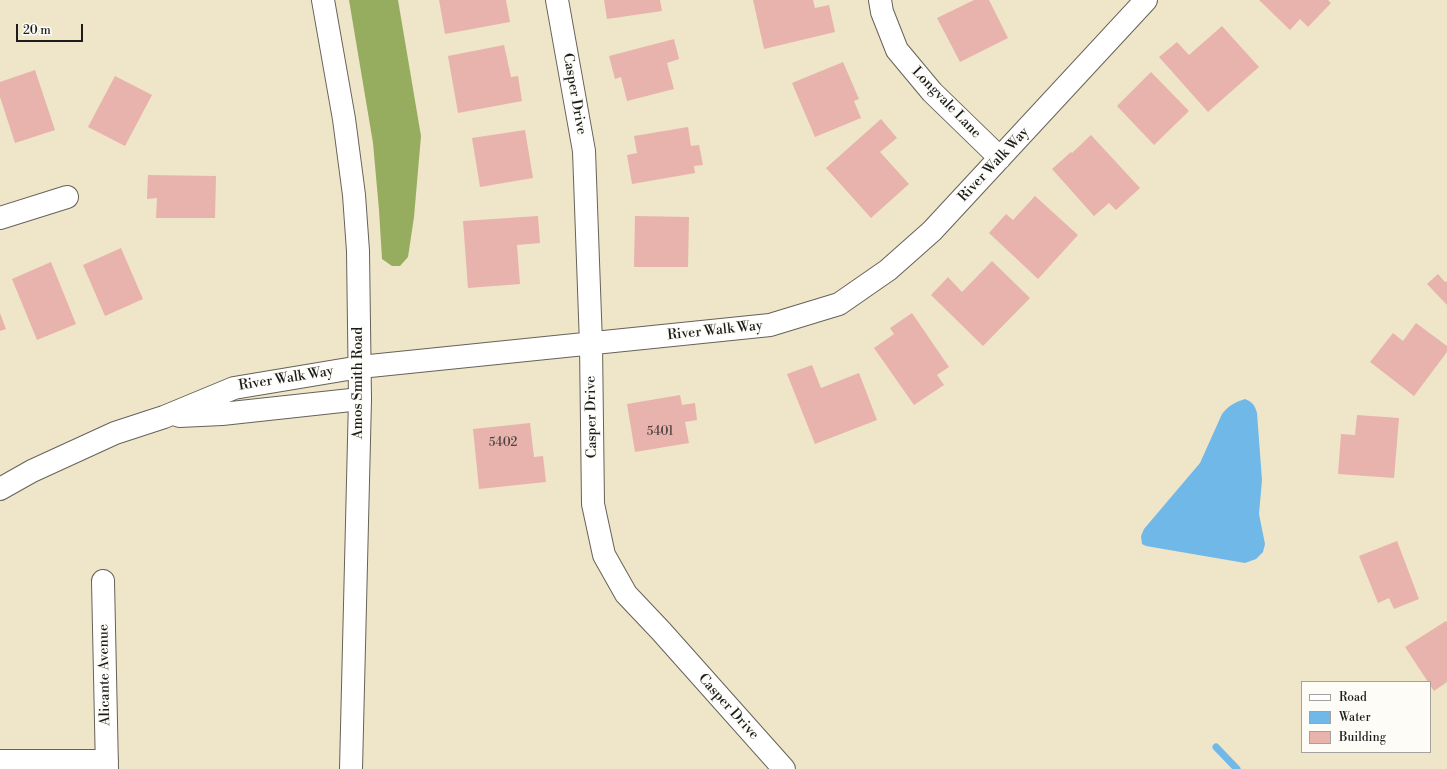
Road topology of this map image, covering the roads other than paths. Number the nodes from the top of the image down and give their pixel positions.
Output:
1 (323, 0) edge
2 (557, 0) edge
3 (880, 0) edge
4 (1146, 0) edge
5 (1000, 158) junction
6 (67, 197) dead end
7 (0, 218) edge
8 (591, 344) junction
9 (360, 367) junction
10 (360, 400) junction
11 (164, 417) junction
12 (0, 489) edge
13 (103, 581) dead end
14 (0, 761) edge
15 (107, 765) edge
16 (351, 769) edge
17 (784, 769) edge

1 - 9 street, Amos Smith Road
2 - 8 street, Casper Drive
3 - 5 street, Longvale Lane
4 - 5 street, River Walk Way
5 - 8 street, River Walk Way
6 - 7 street
8 - 9 street, River Walk Way
8 - 17 street, Casper Drive
9 - 10 street, Amos Smith Road
9 - 11 street, River Walk Way
10 - 11 street, River Walk Way
10 - 16 street, Amos Smith Road
11 - 12 street, River Walk Way
13 - 15 street, Alicante Avenue
14 - 15 street

